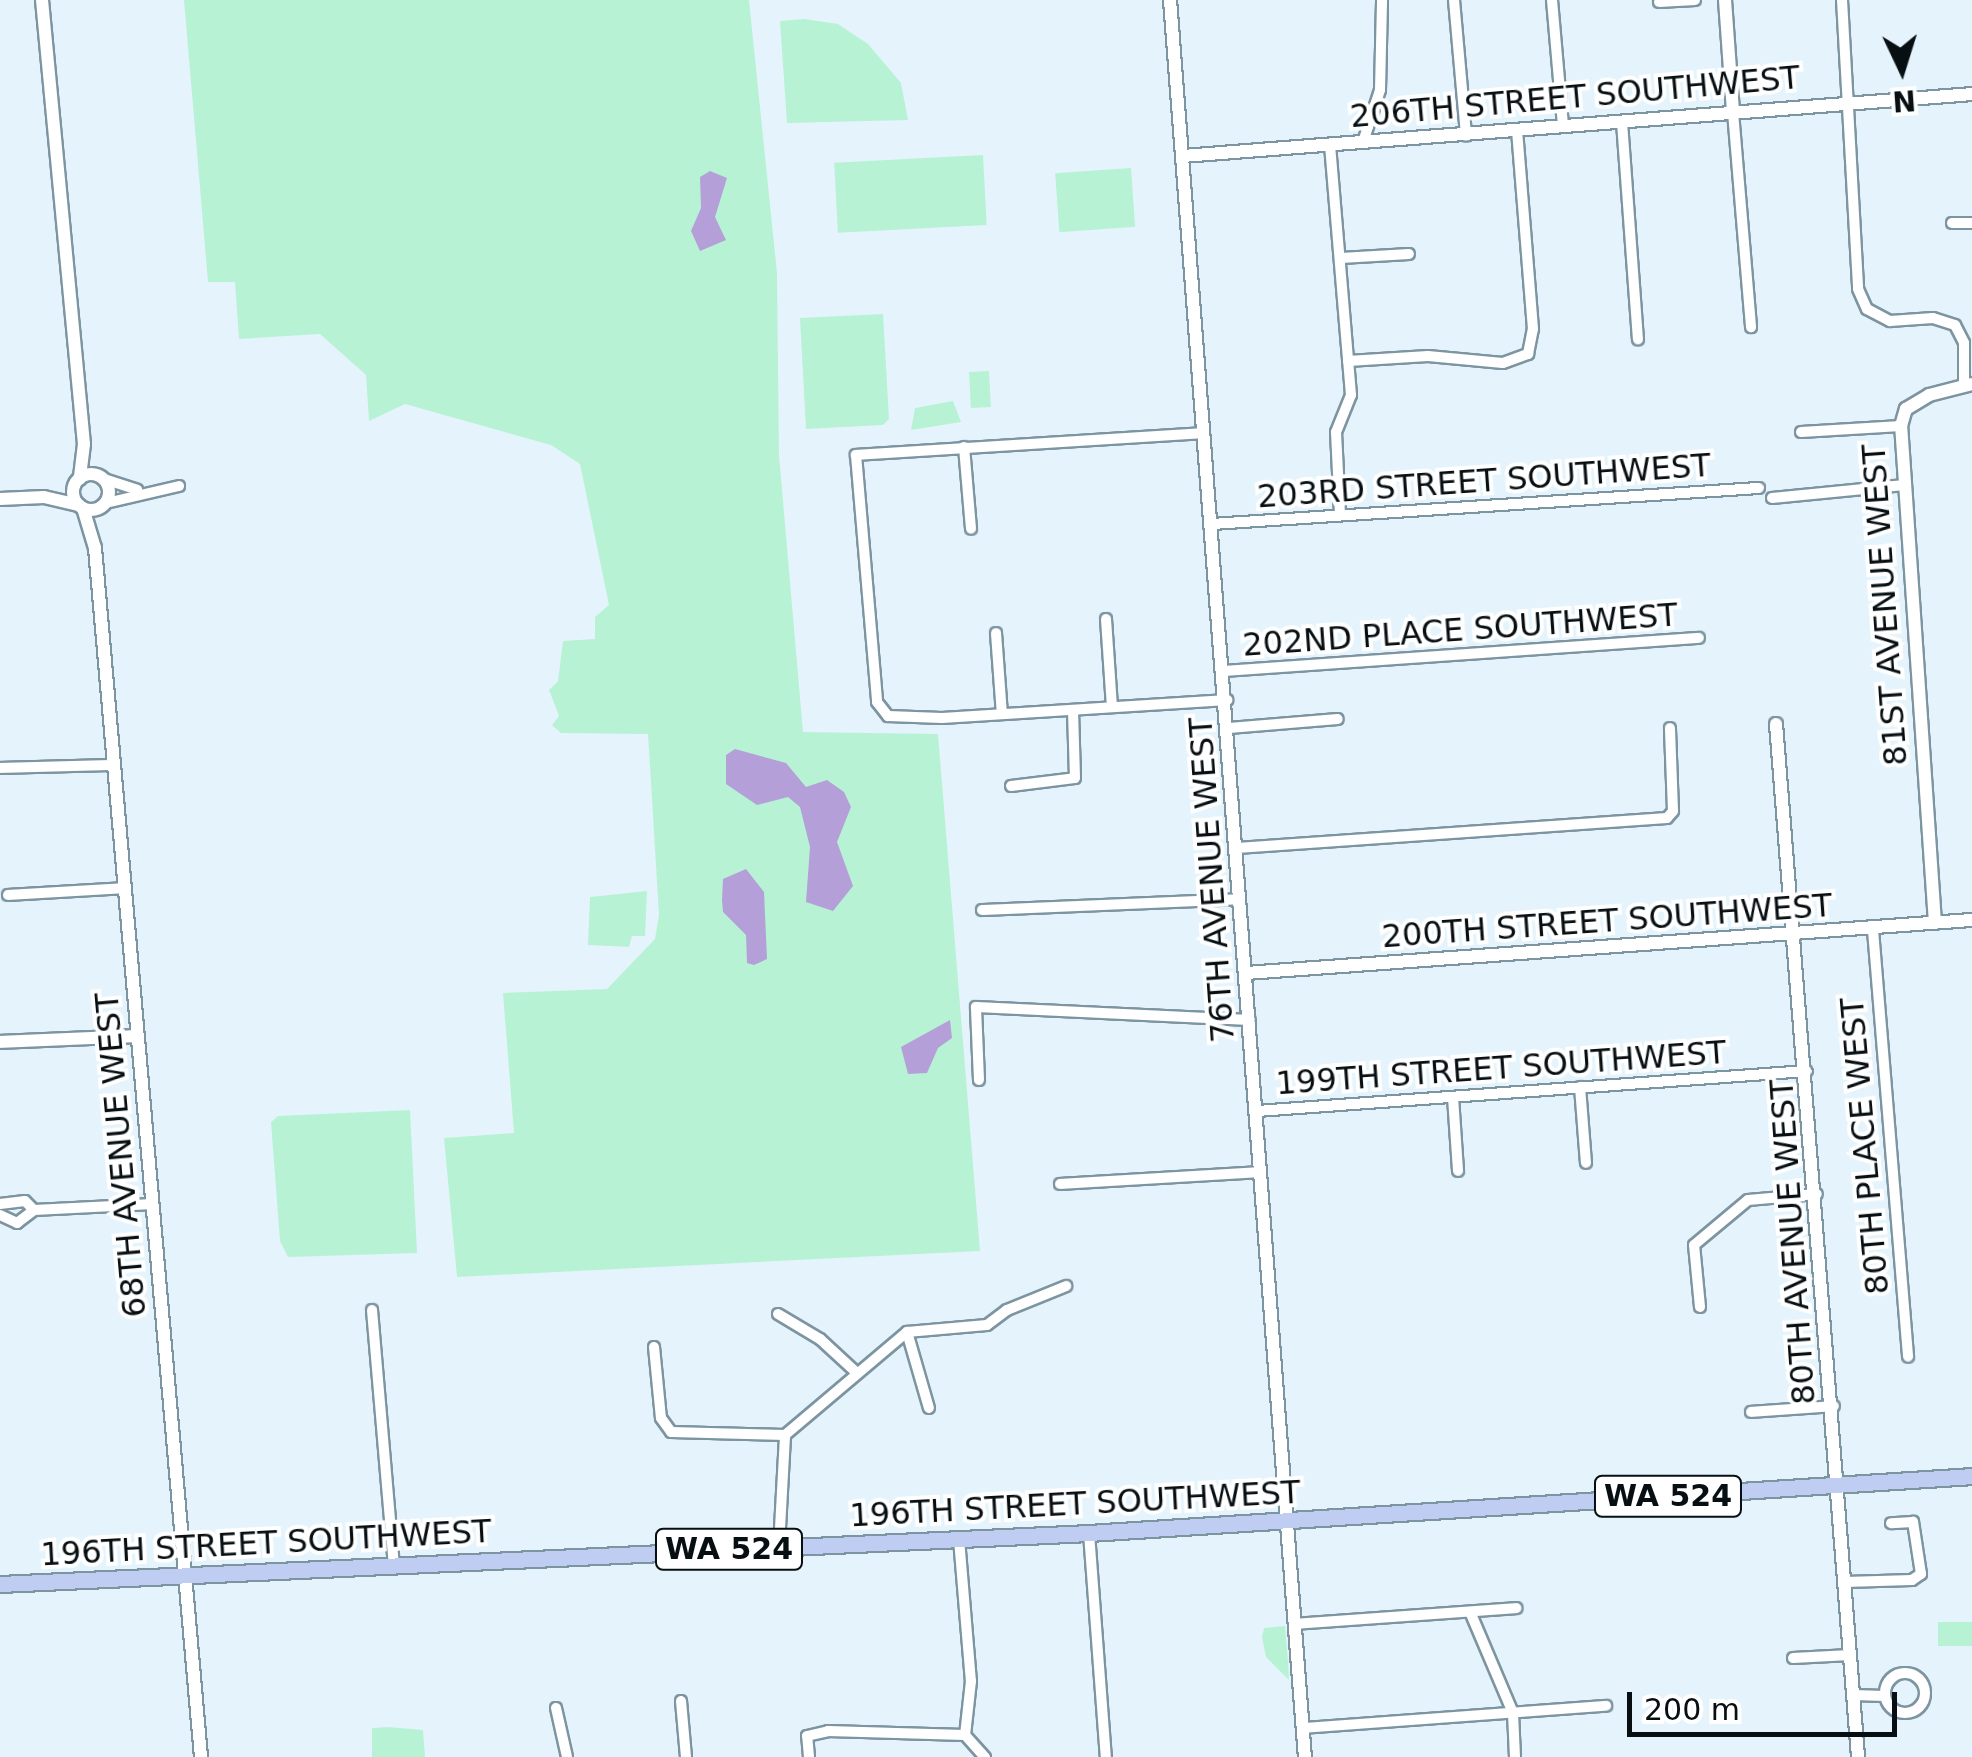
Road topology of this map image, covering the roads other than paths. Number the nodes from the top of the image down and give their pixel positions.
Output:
1 (42, 0) edge
2 (1170, 0) edge
3 (1382, 0) edge
4 (1454, 0) edge
5 (1552, 0) edge
6 (1695, 0) edge
7 (1725, 0) edge
8 (1842, 0) edge
9 (1659, 2) edge
10 (1972, 94) edge
11 (1843, 102) junction
12 (1733, 112) junction
13 (1622, 122) junction
14 (1563, 127) junction
15 (1517, 131) junction
16 (1466, 135) junction
17 (1363, 142) junction
18 (1330, 145) junction
19 (1183, 156) junction
20 (1952, 223) dead end
21 (1972, 223) edge
22 (1410, 254) dead end
23 (1341, 258) junction
24 (1751, 327) dead end
25 (1638, 339) dead end
26 (1348, 362) junction
27 (1968, 384) edge
28 (1900, 426) junction
29 (1801, 432) dead end
30 (1204, 433) junction
31 (84, 444) junction
32 (964, 448) junction
33 (101, 478) junction
34 (78, 481) junction
35 (179, 486) dead end
36 (1904, 486) junction
37 (1759, 488) dead end
38 (138, 490) junction
39 (44, 497) junction
40 (1772, 498) dead end
41 (0, 500) edge
42 (104, 505) junction
43 (81, 507) junction
44 (1340, 515) junction
45 (1212, 524) junction
46 (971, 528) dead end
47 (95, 548) junction
48 (1106, 619) dead end
49 (996, 633) dead end
50 (1700, 638) dead end
51 (1225, 671) junction
52 (1227, 700) junction
53 (1112, 707) junction
54 (1073, 710) junction
55 (1002, 714) junction
56 (1338, 719) dead end
57 (1776, 724) dead end
58 (1229, 728) junction
59 (1670, 728) dead end
60 (115, 764) junction
61 (0, 768) edge
62 (1011, 786) dead end
63 (1237, 848) junction
64 (126, 888) junction
65 (8, 895) dead end
66 (1240, 899) junction
67 (982, 910) dead end
68 (1972, 920) edge
69 (1935, 923) junction
70 (1873, 930) junction
71 (1793, 938) junction
72 (1246, 973) junction
73 (1250, 1020) junction
74 (138, 1036) junction
75 (0, 1042) edge
76 (1808, 1071) junction
77 (979, 1080) dead end
78 (1580, 1087) junction
79 (1453, 1097) junction
80 (1257, 1111) junction
81 (1586, 1163) dead end
82 (1458, 1171) dead end
83 (1262, 1172) junction
84 (1060, 1184) dead end
85 (1818, 1194) junction
86 (0, 1204) edge
87 (153, 1204) junction
88 (34, 1210) junction
89 (0, 1215) edge
90 (1066, 1286) dead end
91 (1700, 1307) dead end
92 (372, 1310) dead end
93 (778, 1314) dead end
94 (907, 1332) junction
95 (654, 1347) dead end
96 (1908, 1358) dead end
97 (857, 1374) junction
98 (1834, 1406) junction
99 (929, 1408) dead end
100 (1751, 1412) dead end
101 (785, 1435) junction
102 (1972, 1476) edge
103 (1840, 1484) junction
104 (1288, 1520) junction
105 (1891, 1523) dead end
106 (1089, 1533) junction
107 (959, 1539) junction
108 (779, 1546) junction
109 (394, 1564) junction
110 (186, 1574) junction
111 (1845, 1582) junction
112 (0, 1584) edge
113 (1516, 1608) dead end
114 (1470, 1614) junction
115 (1295, 1624) junction
116 (1850, 1654) junction
117 (1793, 1658) dead end
118 (1853, 1695) junction
119 (1885, 1696) junction
120 (682, 1701) dead end
121 (1606, 1706) dead end
122 (556, 1708) dead end
123 (1513, 1714) junction
124 (1303, 1728) junction
125 (965, 1735) junction
126 (987, 1756) edge
127 (201, 1757) edge
128 (567, 1757) edge
129 (686, 1757) edge
130 (809, 1757) edge
131 (1106, 1757) edge
132 (1305, 1757) edge
133 (1516, 1757) edge
134 (1858, 1757) edge

1 - 31 street
2 - 19 street, 76TH AVENUE WEST
3 - 17 street
4 - 16 street
5 - 14 street
6 - 9 street
7 - 12 street
8 - 11 street
10 - 11 street, 206TH STREET SOUTHWEST
11 - 12 street, 206TH STREET SOUTHWEST
11 - 27 street, 81ST AVENUE WEST
12 - 13 street, 206TH STREET SOUTHWEST
12 - 24 street
13 - 14 street, 206TH STREET SOUTHWEST
13 - 25 street
14 - 15 street, 206TH STREET SOUTHWEST
15 - 16 street, 206TH STREET SOUTHWEST
15 - 26 street
16 - 17 street, 206TH STREET SOUTHWEST
17 - 18 street, 206TH STREET SOUTHWEST
18 - 19 street, 206TH STREET SOUTHWEST
18 - 23 street
19 - 30 street, 76TH AVENUE WEST
20 - 21 street
22 - 23 street
23 - 26 street
26 - 44 street
27 - 28 street, 81ST AVENUE WEST
28 - 29 street
28 - 36 street, 81ST AVENUE WEST
30 - 32 street
30 - 45 street, 76TH AVENUE WEST
31 - 33 street
31 - 34 street
32 - 46 street
32 - 55 street
33 - 34 street
33 - 38 street
33 - 42 street, 68TH AVENUE WEST
34 - 39 street
34 - 43 street, 68TH AVENUE WEST
35 - 38 street
36 - 40 street
36 - 69 street, 81ST AVENUE WEST
37 - 44 street, 203RD STREET SOUTHWEST
38 - 42 street
39 - 41 street
39 - 43 street
42 - 43 street
42 - 47 street, 68TH AVENUE WEST
43 - 47 street, 68TH AVENUE WEST
44 - 45 street, 203RD STREET SOUTHWEST
45 - 51 street, 76TH AVENUE WEST
47 - 60 street, 68TH AVENUE WEST
48 - 53 street
49 - 55 street
50 - 51 street, 202ND PLACE SOUTHWEST
51 - 52 street, 76TH AVENUE WEST
52 - 53 street
52 - 58 street, 76TH AVENUE WEST
53 - 54 street
54 - 55 street
54 - 62 street
56 - 58 street
57 - 71 street, 80TH AVENUE WEST
58 - 63 street, 76TH AVENUE WEST
59 - 63 street
60 - 61 street
60 - 64 street, 68TH AVENUE WEST
63 - 66 street, 76TH AVENUE WEST
64 - 65 street
64 - 74 street, 68TH AVENUE WEST
66 - 67 street
66 - 72 street, 76TH AVENUE WEST
68 - 69 street, 200TH STREET SOUTHWEST
69 - 70 street, 200TH STREET SOUTHWEST
70 - 71 street, 200TH STREET SOUTHWEST
70 - 96 street, 80TH PLACE WEST
71 - 72 street, 200TH STREET SOUTHWEST
71 - 76 street, 80TH AVENUE WEST
72 - 73 street, 76TH AVENUE WEST
73 - 77 street
73 - 80 street, 76TH AVENUE WEST
74 - 75 street
74 - 87 street, 68TH AVENUE WEST
76 - 78 street, 199TH STREET SOUTHWEST
76 - 85 street, 80TH AVENUE WEST
78 - 79 street, 199TH STREET SOUTHWEST
78 - 81 street
79 - 80 street, 199TH STREET SOUTHWEST
79 - 82 street
80 - 83 street, 76TH AVENUE WEST
83 - 84 street
83 - 104 street, 76TH AVENUE WEST
85 - 91 street
85 - 98 street, 80TH AVENUE WEST
86 - 88 street
87 - 88 street
87 - 110 street, 68TH AVENUE WEST
88 - 89 street
90 - 94 street
92 - 109 street
93 - 97 street
94 - 97 street
94 - 99 street
95 - 101 street
97 - 101 street
98 - 100 street
98 - 103 street, 80TH AVENUE WEST
101 - 108 street
102 - 103 main road, 196TH STREET SOUTHWEST / WA 524
103 - 104 main road, 196TH STREET SOUTHWEST / WA 524
103 - 111 street, 80TH AVENUE WEST
104 - 106 main road, 196TH STREET SOUTHWEST / WA 524
104 - 115 street, 76TH AVENUE WEST
105 - 111 street
106 - 107 main road, 196TH STREET SOUTHWEST / WA 524
106 - 131 street
107 - 108 main road, 196TH STREET SOUTHWEST / WA 524
107 - 125 street
108 - 109 main road, 196TH STREET SOUTHWEST / WA 524
109 - 110 main road, 196TH STREET SOUTHWEST / WA 524
110 - 112 main road, 196TH STREET SOUTHWEST / WA 524
110 - 127 street, 68TH AVENUE WEST
111 - 116 street, 80TH AVENUE WEST
113 - 114 street
114 - 115 street
114 - 123 street
115 - 124 street, 76TH AVENUE WEST
116 - 117 street
116 - 118 street, 80TH AVENUE WEST
118 - 119 street
118 - 134 street, 80TH AVENUE WEST
119 - 119 street
120 - 129 street
121 - 123 street
122 - 128 street
123 - 124 street
123 - 133 street
124 - 132 street, 76TH AVENUE WEST
125 - 126 street
125 - 130 street

